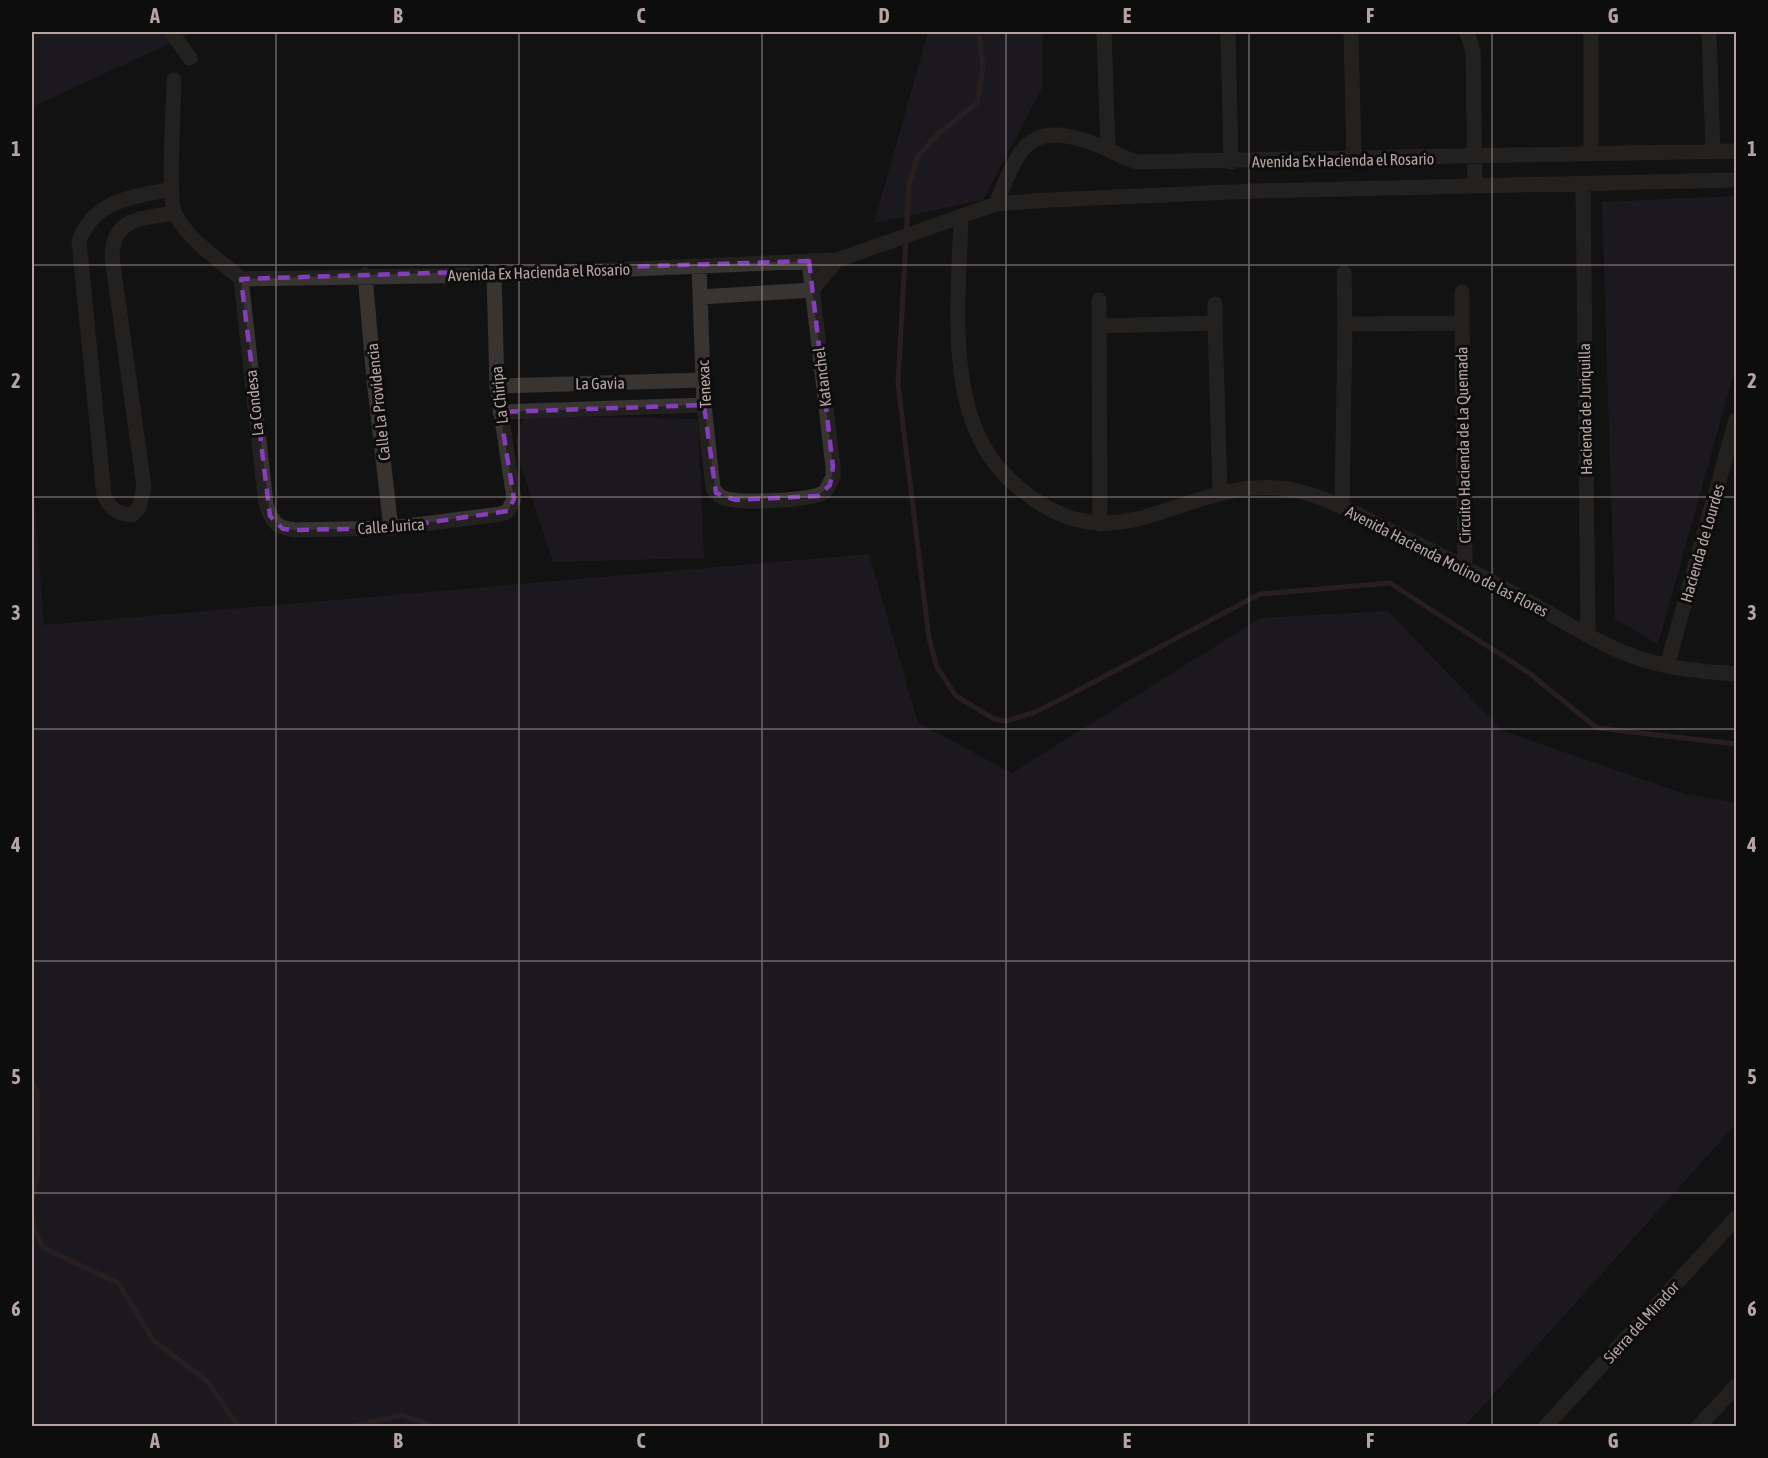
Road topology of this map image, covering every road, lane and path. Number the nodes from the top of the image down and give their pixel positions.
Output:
1 (171, 32) edge
2 (1104, 32) edge
3 (1228, 32) edge
4 (1351, 32) edge
5 (1467, 32) edge
6 (1591, 32) edge
7 (1709, 32) edge
8 (190, 57) dead end
9 (174, 80) dead end
10 (1108, 149) junction
11 (1737, 151) edge
12 (1591, 152) junction
13 (1713, 152) junction
14 (1475, 157) junction
15 (1354, 159) junction
16 (1231, 162) junction
17 (1737, 180) edge
18 (1583, 184) junction
19 (1475, 186) junction
20 (171, 189) junction
21 (111, 204) junction
22 (996, 204) junction
23 (174, 213) junction
24 (961, 217) junction
25 (127, 224) junction
26 (837, 260) junction
27 (808, 261) junction
28 (699, 267) junction
29 (1344, 273) dead end
30 (365, 275) junction
31 (494, 275) junction
32 (241, 279) junction
33 (812, 290) junction
34 (1462, 292) dead end
35 (700, 297) junction
36 (1099, 300) dead end
37 (1215, 304) dead end
38 (1215, 323) junction
39 (1462, 323) junction
40 (1345, 324) junction
41 (1099, 326) junction
42 (703, 380) junction
43 (497, 386) junction
44 (704, 405) junction
45 (500, 412) junction
46 (1737, 420) edge
47 (1220, 492) junction
48 (721, 497) joint
49 (1342, 507) junction
50 (508, 511) joint
51 (275, 524) joint
52 (1100, 524) junction
53 (392, 528) junction
54 (1465, 566) junction
55 (1588, 635) junction
56 (1667, 666) junction
57 (1737, 674) edge
58 (1737, 1218) edge
59 (1737, 1386) edge
60 (1546, 1426) edge
61 (1700, 1426) edge

1 - 8 street
2 - 10 street
3 - 16 street
4 - 15 street
5 - 14 street
6 - 12 street
7 - 13 street
9 - 20 street
10 - 16 street, Avenida Ex Hacienda el Rosario
10 - 22 street, Avenida Ex Hacienda el Rosario
11 - 13 street, Avenida Ex Hacienda el Rosario
12 - 13 street, Avenida Ex Hacienda el Rosario
12 - 14 street, Avenida Ex Hacienda el Rosario
14 - 15 street, Avenida Ex Hacienda el Rosario
14 - 19 street
15 - 16 street, Avenida Ex Hacienda el Rosario
17 - 18 street, Avenida Ex Hacienda el Rosario
18 - 19 street, Avenida Ex Hacienda el Rosario
18 - 55 street, Hacienda de Juriquilla
19 - 22 street, Avenida Ex Hacienda el Rosario
20 - 21 street
20 - 23 street
21 - 25 street
21 - 25 street
22 - 24 street, Avenida Ex Hacienda el Rosario
23 - 25 street
23 - 32 street
24 - 26 street, Avenida Ex Hacienda el Rosario
24 - 52 street, Avenida Hacienda Molino de las Flores
26 - 27 street, Avenida Ex Hacienda el Rosario
26 - 33 street
27 - 28 street, Avenida Ex Hacienda el Rosario
27 - 33 street, Katanchel
28 - 31 street, Avenida Ex Hacienda el Rosario
28 - 35 street, Tenexac
29 - 40 street
30 - 31 street, Avenida Ex Hacienda el Rosario
30 - 32 street, Avenida Ex Hacienda el Rosario
30 - 53 street, Calle La Providencia
31 - 43 street, La Chiripa
32 - 51 street, La Condesa
33 - 35 street
33 - 48 street, Katanchel
34 - 39 street, Circuito Hacienda de La Quemada
35 - 42 street, Tenexac
36 - 41 street
37 - 38 street
38 - 41 street
38 - 47 street
39 - 40 street, Circuito Hacienda de La Quemada
39 - 54 street, Circuito Hacienda de La Quemada
40 - 49 street
41 - 52 street
42 - 43 street, La Gavia
42 - 44 street, Tenexac
43 - 45 street, La Chiripa
44 - 45 street, La Gavia
44 - 48 street, Tenexac
45 - 50 street, La Chiripa
46 - 56 street, Hacienda de Lourdes
47 - 49 street, Avenida Hacienda Molino de las Flores
47 - 52 street, Avenida Hacienda Molino de las Flores
49 - 54 street, Avenida Hacienda Molino de las Flores
50 - 53 street, Calle Jurica
51 - 53 street, Calle Jurica
54 - 55 street, Avenida Hacienda Molino de las Flores
55 - 56 street, Avenida Hacienda Molino de las Flores
56 - 57 street, Avenida Hacienda Molino de las Flores
58 - 60 street, Sierra del Mirador
59 - 61 street

